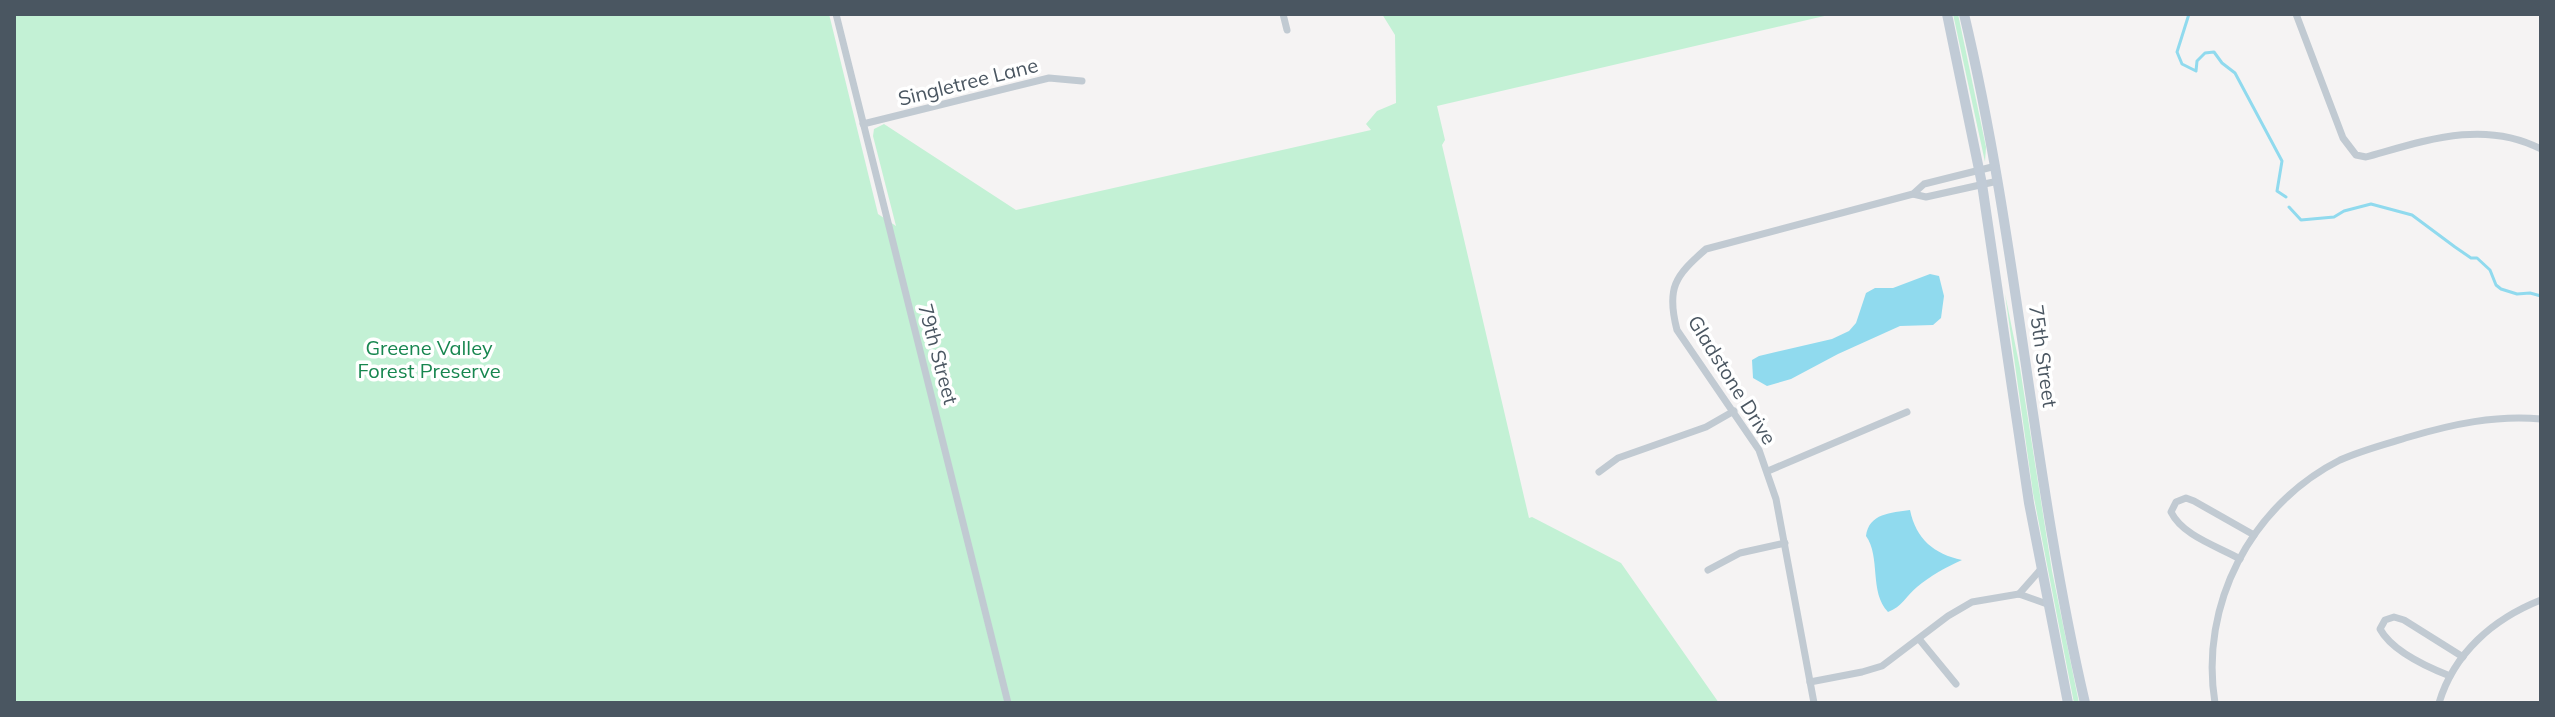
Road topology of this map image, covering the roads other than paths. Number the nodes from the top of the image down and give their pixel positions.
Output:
1 (836, 14) edge
2 (1283, 14) edge
3 (1947, 14) edge
4 (1964, 14) edge
5 (2296, 14) edge
6 (1287, 30) dead end
7 (1082, 81) dead end
8 (863, 124) junction
9 (2541, 149) edge
10 (1996, 166) junction
11 (1979, 169) junction
12 (1998, 181) junction
13 (1982, 184) junction
14 (1913, 194) junction
15 (1734, 411) junction
16 (1907, 412) dead end
17 (2541, 419) edge
18 (1768, 471) junction
19 (1599, 472) dead end
20 (2254, 535) junction
21 (1785, 543) junction
22 (2240, 559) junction
23 (2041, 569) junction
24 (1708, 570) dead end
25 (2019, 594) junction
26 (2541, 600) edge
27 (2047, 604) junction
28 (1919, 639) junction
29 (2463, 657) junction
30 (2450, 676) junction
31 (1810, 682) junction
32 (1956, 684) dead end
33 (1008, 703) edge
34 (1814, 703) edge
35 (2068, 703) edge
36 (2085, 703) edge
37 (2215, 703) edge
38 (2439, 703) edge

1 - 8 street, 79th Street
2 - 6 street
3 - 11 main road, 75th Street
4 - 10 main road, 75th Street
5 - 9 street
7 - 8 street, Singletree Lane
8 - 33 street, 79th Street
10 - 11 street, Gladstone Drive
10 - 12 main road, 75th Street
11 - 13 main road, 75th Street
11 - 14 street, Gladstone Drive
12 - 13 street, Gladstone Drive
12 - 36 main road, 75th Street
13 - 14 street, Gladstone Drive
13 - 23 main road, 75th Street
14 - 15 street, Gladstone Drive
15 - 18 street, Gladstone Drive
15 - 19 street
16 - 18 street
17 - 20 street
18 - 21 street, Gladstone Drive
20 - 22 street
20 - 22 street
21 - 24 street
21 - 31 street, Gladstone Drive
22 - 37 street
23 - 25 street
23 - 27 main road, 75th Street
25 - 27 street
25 - 28 street
26 - 29 street
27 - 35 main road, 75th Street
28 - 31 street
28 - 32 street
29 - 30 street
29 - 30 street
30 - 38 street
31 - 34 street, Gladstone Drive

